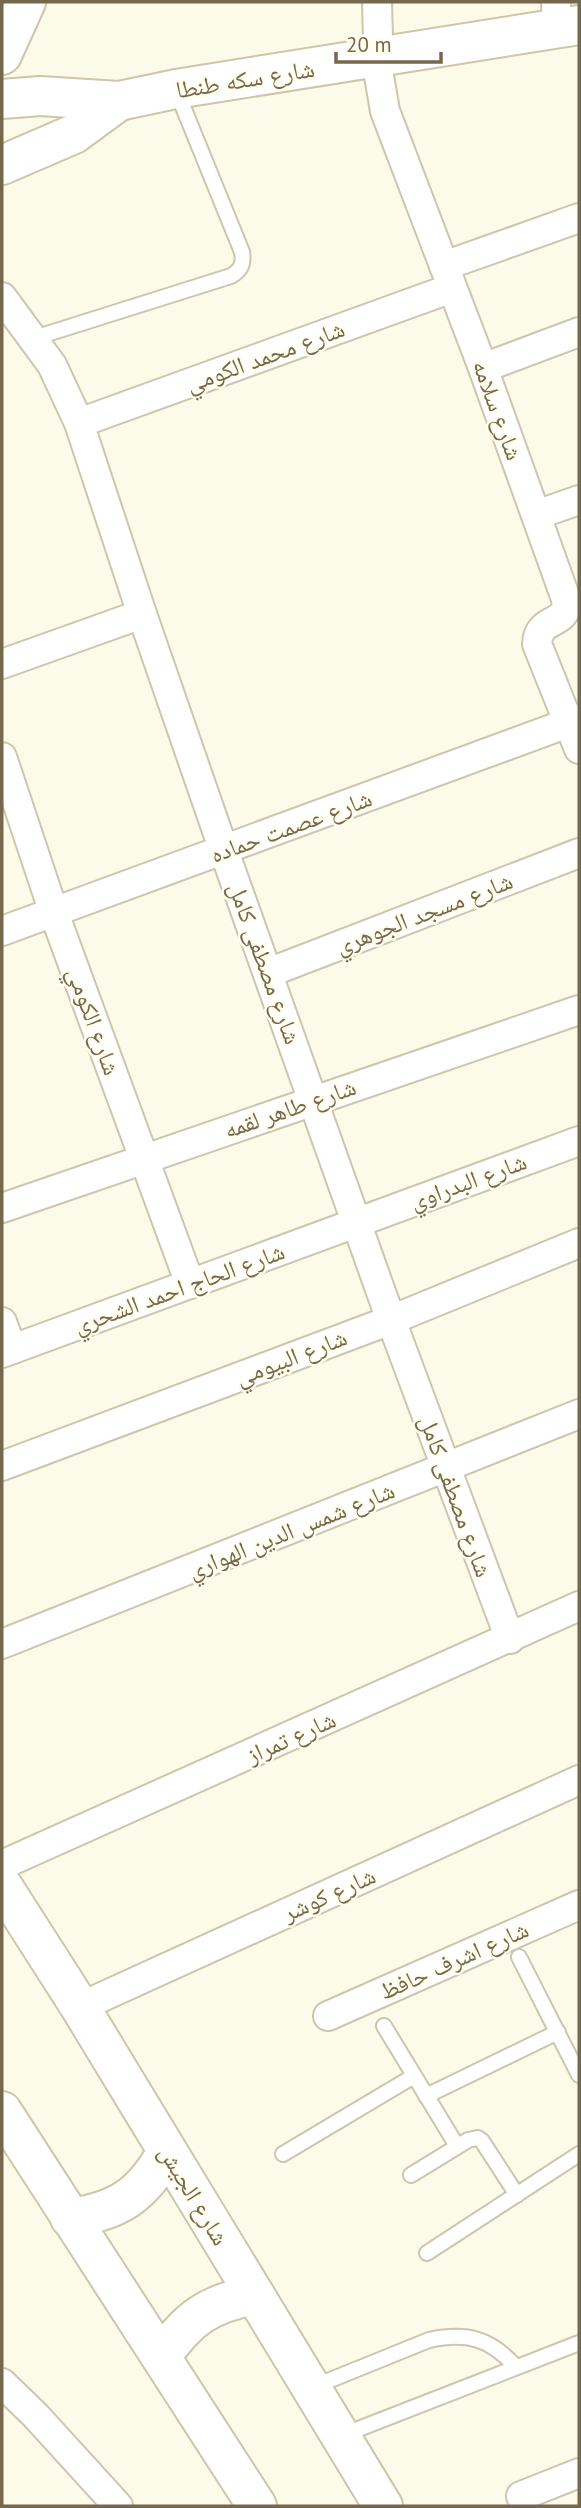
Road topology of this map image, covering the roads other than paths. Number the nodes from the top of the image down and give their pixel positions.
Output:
1 (26, 2) edge
2 (377, 2) edge
3 (564, 19) edge
4 (2, 55) edge
5 (379, 58) junction
6 (176, 89) junction
7 (2, 99) edge
8 (119, 102) junction
9 (2, 164) edge
10 (579, 218) edge
11 (448, 277) junction
12 (2, 297) edge
13 (579, 332) edge
14 (31, 339) junction
15 (483, 368) junction
16 (79, 423) junction
17 (579, 500) edge
18 (536, 515) junction
19 (142, 614) junction
20 (2, 664) edge
21 (576, 730) edge
22 (2, 757) edge
23 (224, 851) junction
24 (579, 853) edge
25 (54, 913) junction
26 (2, 931) edge
27 (268, 973) junction
28 (579, 1010) edge
29 (314, 1099) junction
30 (579, 1140) edge
31 (145, 1158) junction
32 (2, 1209) edge
33 (357, 1222) junction
34 (579, 1243) edge
35 (190, 1284) junction
36 (391, 1320) junction
37 (2, 1322) edge
38 (7, 1351) edge
39 (579, 1414) edge
40 (2, 1466) edge
41 (446, 1468) junction
42 (579, 1606) edge
43 (510, 1639) junction
44 (2, 1644) edge
45 (579, 1780) edge
46 (2, 1866) edge
47 (2, 1885) edge
48 (579, 1905) edge
49 (519, 1957) dead end
50 (80, 2007) junction
51 (328, 2016) dead end
52 (384, 2026) dead end
53 (558, 2032) junction
54 (579, 2074) edge
55 (414, 2076) junction
56 (426, 2096) junction
57 (2, 2111) edge
58 (457, 2146) junction
59 (167, 2151) junction
60 (284, 2154) dead end
61 (579, 2154) edge
62 (411, 2175) dead end
63 (517, 2195) junction
64 (70, 2218) junction
65 (428, 2253) dead end
66 (255, 2295) junction
67 (579, 2343) edge
68 (162, 2356) junction
69 (516, 2367) junction
70 (2, 2383) edge
71 (312, 2388) junction
72 (341, 2436) junction
73 (579, 2473) edge
74 (522, 2496) dead end
75 (118, 2506) edge
76 (257, 2506) edge
77 (383, 2506) edge

1 - 4 main road
2 - 5 street, شارع سلامه
3 - 5 main road, شارع سكه طنطا
5 - 6 main road, شارع سكه طنطا
5 - 11 street, شارع سلامه
6 - 8 main road, شارع سكه طنطا
6 - 14 lane
7 - 8 main road, شارع سكه طنطا
8 - 9 main road, شارع سكه طنطا
10 - 11 street, شارع محمد الكومي
11 - 15 street, شارع سلامه
11 - 16 street, شارع محمد الكومي
12 - 14 street, شارع مصطفى كامل
13 - 15 street
14 - 16 street, شارع مصطفى كامل
15 - 18 street, شارع سلامه
16 - 19 street, شارع مصطفى كامل
17 - 18 street
18 - 21 street, شارع سلامه
19 - 20 street
19 - 23 street, شارع مصطفى كامل
21 - 23 street, شارع عصمت حماده
22 - 25 street, شارع الكومي
23 - 25 street, شارع عصمت حماده
23 - 27 street, شارع مصطفى كامل
24 - 27 street, شارع مسجد الجوهري
25 - 26 street, شارع عصمت حماده
25 - 31 street, شارع الكومي
27 - 29 street, شارع مصطفى كامل
28 - 29 street, شارع طاهر لقمه
29 - 31 street, شارع طاهر لقمه
29 - 33 street, شارع مصطفى كامل
30 - 33 street, شارع البدراوي
31 - 32 street, شارع طاهر لقمه
31 - 35 street, شارع الكومي
33 - 35 street, شارع الحاج احمد الشحري
33 - 36 street, شارع مصطفى كامل
34 - 36 street, شارع البيومي
35 - 38 street, شارع الحاج احمد الشحري
36 - 40 street, شارع البيومي
36 - 41 street, شارع مصطفى كامل
37 - 38 street
39 - 41 street, شارع شمس الدين الهواري
41 - 43 street, شارع مصطفى كامل
41 - 44 street, شارع شمس الدين الهواري
42 - 43 street, شارع تمراز
43 - 46 street, شارع تمراز
45 - 50 street, شارع كوشر
47 - 50 main road, شارع الجيش
48 - 51 street, شارع اشرف حافظ
49 - 53 lane
50 - 59 main road, شارع الجيش
52 - 55 lane
53 - 54 lane
53 - 56 lane
55 - 56 lane
55 - 60 lane
56 - 58 lane
57 - 64 main road
58 - 62 lane
58 - 63 lane
59 - 64 main road
59 - 66 main road, شارع الجيش
61 - 63 lane
63 - 65 lane
64 - 68 main road
66 - 68 main road
66 - 71 main road, شارع الجيش
67 - 69 lane
68 - 76 main road
69 - 71 lane
69 - 72 lane
70 - 75 street
71 - 72 main road, شارع الجيش
72 - 77 main road, شارع الجيش
73 - 74 street

